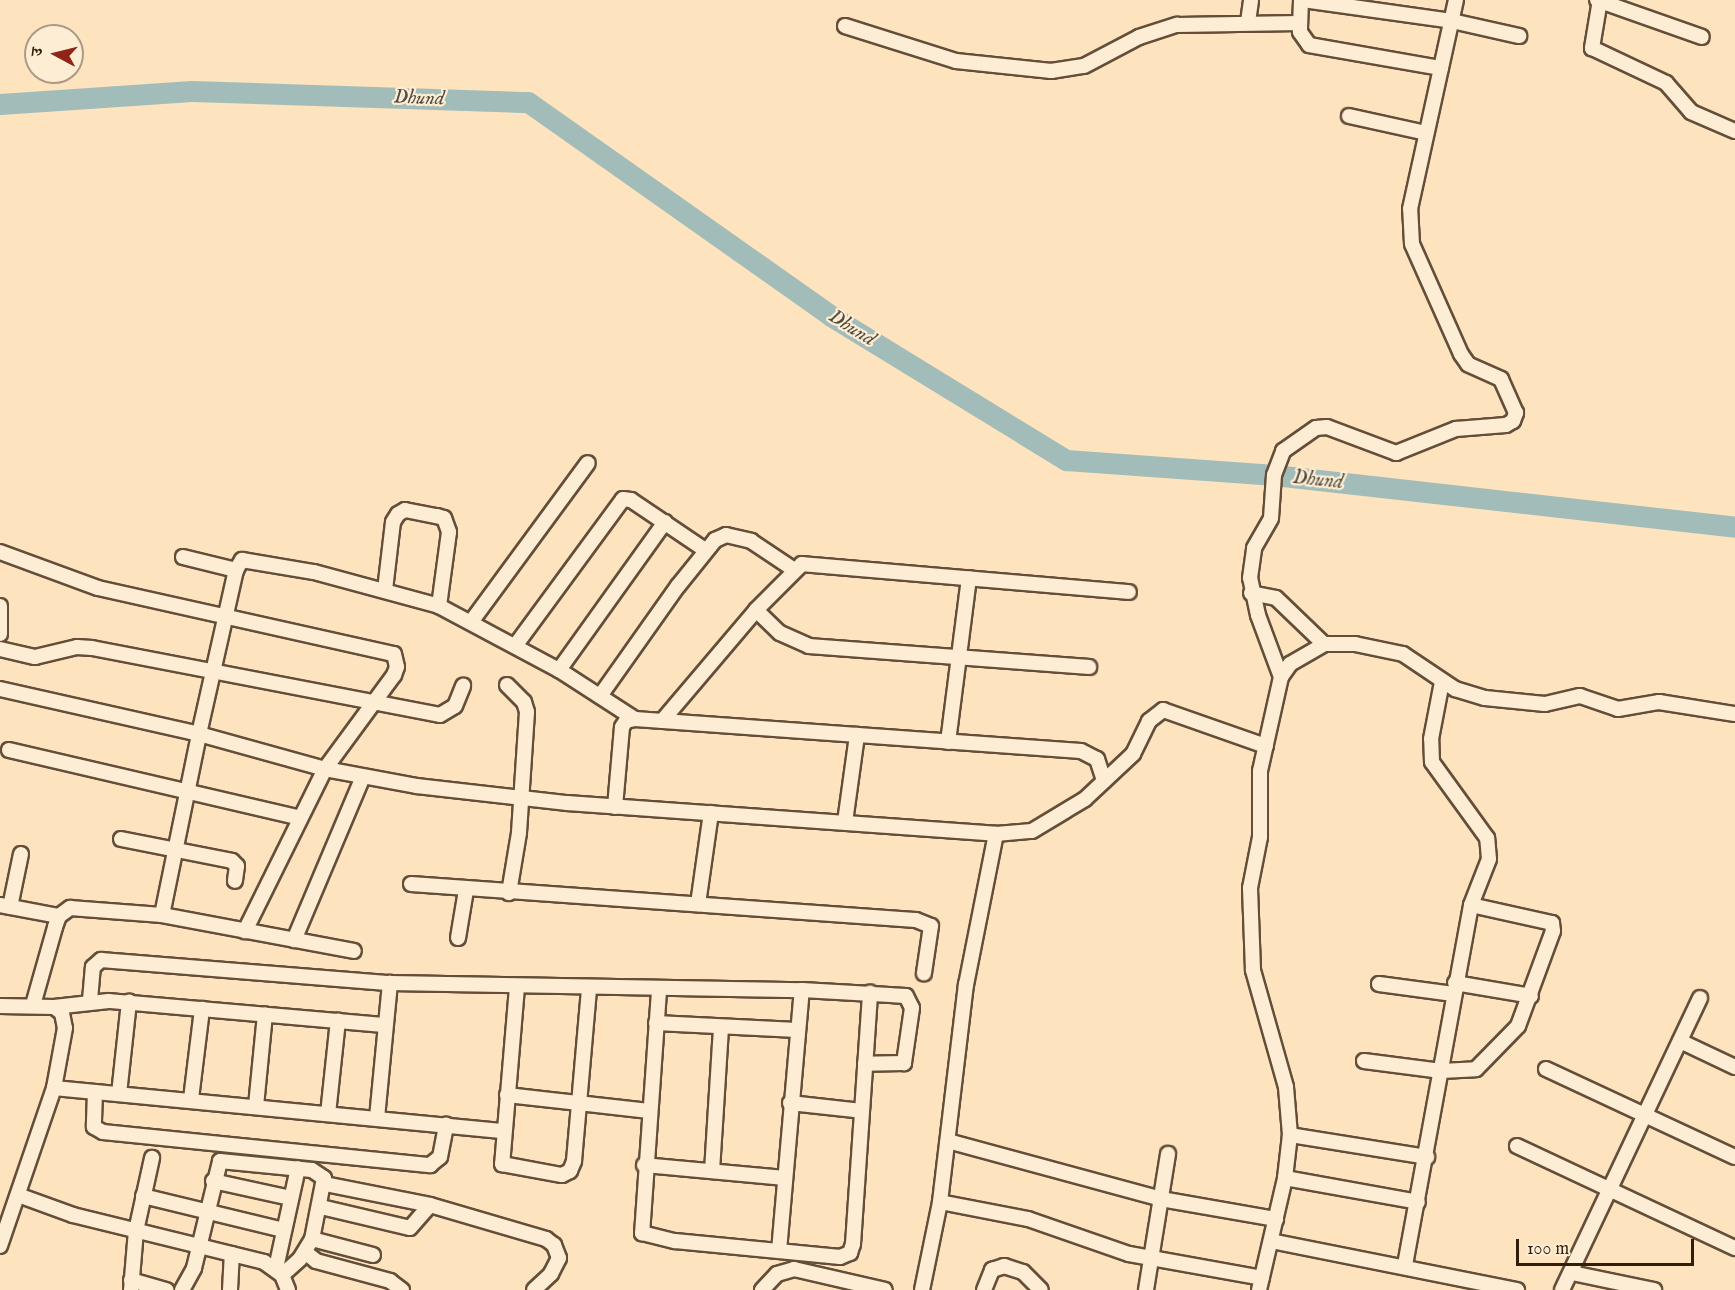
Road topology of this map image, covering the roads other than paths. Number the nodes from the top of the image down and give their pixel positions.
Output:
1 (1251, 0) edge
2 (1302, 0) edge
3 (1456, 0) edge
4 (1599, 0) edge
5 (1452, 21) junction
6 (1248, 22) junction
7 (1300, 23) junction
8 (845, 26) dead end
9 (1519, 36) dead end
10 (1702, 38) dead end
11 (1441, 68) junction
12 (1348, 116) dead end
13 (1735, 131) edge
14 (1426, 133) junction
15 (588, 463) dead end
16 (665, 522) junction
17 (705, 550) junction
18 (0, 552) edge
19 (183, 557) dead end
20 (793, 569) junction
21 (236, 570) junction
22 (969, 578) junction
23 (385, 590) junction
24 (1130, 592) dead end
25 (1251, 593) junction
26 (0, 606) edge
27 (439, 606) junction
28 (756, 610) junction
29 (226, 615) junction
30 (471, 622) junction
31 (0, 634) edge
32 (1324, 644) junction
33 (515, 646) junction
34 (0, 650) edge
35 (960, 660) junction
36 (1089, 667) dead end
37 (559, 670) junction
38 (212, 674) junction
39 (1281, 678) junction
40 (1442, 682) junction
41 (507, 685) dead end
42 (463, 686) dead end
43 (0, 689) edge
44 (600, 696) junction
45 (374, 703) junction
46 (1735, 714) edge
47 (635, 719) junction
48 (662, 721) junction
49 (199, 734) junction
50 (857, 735) junction
51 (948, 742) junction
52 (1266, 746) junction
53 (9, 750) dead end
54 (326, 769) junction
55 (363, 777) junction
56 (1104, 781) junction
57 (188, 789) junction
58 (520, 799) junction
59 (615, 807) junction
60 (711, 813) junction
61 (298, 817) junction
62 (845, 822) junction
63 (996, 834) junction
64 (121, 839) dead end
65 (176, 851) junction
66 (21, 854) dead end
67 (235, 881) dead end
68 (411, 884) dead end
69 (466, 890) junction
70 (508, 894) junction
71 (698, 904) junction
72 (1471, 905) junction
73 (5, 906) edge
74 (162, 915) junction
75 (59, 916) junction
76 (245, 931) junction
77 (458, 938) dead end
78 (294, 940) junction
79 (354, 951) dead end
80 (924, 973) dead end
81 (390, 983) junction
82 (1378, 984) dead end
83 (517, 987) junction
84 (589, 988) junction
85 (1454, 989) junction
86 (802, 990) junction
87 (659, 991) junction
88 (870, 993) junction
89 (1531, 996) junction
90 (1700, 998) dead end
91 (90, 1000) junction
92 (129, 1002) junction
93 (33, 1005) junction
94 (0, 1006) edge
95 (54, 1007) junction
96 (202, 1009) junction
97 (265, 1014) junction
98 (338, 1021) junction
99 (656, 1023) junction
100 (385, 1025) junction
101 (721, 1026) junction
102 (797, 1030) junction
103 (1680, 1041) junction
104 (1364, 1062) dead end
105 (865, 1064) junction
106 (1735, 1067) edge
107 (1546, 1069) dead end
108 (1441, 1071) junction
109 (54, 1088) junction
110 (95, 1092) junction
111 (119, 1094) junction
112 (507, 1095) junction
113 (192, 1099) junction
114 (790, 1103) junction
115 (579, 1104) junction
116 (256, 1106) junction
117 (649, 1111) junction
118 (862, 1111) junction
119 (328, 1114) junction
120 (1644, 1116) junction
121 (377, 1118) junction
122 (446, 1125) junction
123 (504, 1131) junction
124 (1290, 1135) junction
125 (948, 1141) junction
126 (1517, 1146) dead end
127 (1168, 1154) dead end
128 (1427, 1156) junction
129 (1735, 1157) edge
130 (153, 1158) dead end
131 (644, 1165) junction
132 (298, 1168) junction
133 (712, 1171) junction
134 (783, 1178) junction
135 (1285, 1178) junction
136 (213, 1181) junction
137 (325, 1184) junction
138 (1609, 1189) junction
139 (18, 1195) junction
140 (143, 1196) junction
141 (291, 1198) junction
142 (1161, 1199) junction
143 (940, 1202) junction
144 (1418, 1203) junction
145 (430, 1205) junction
146 (321, 1207) junction
147 (206, 1214) junction
148 (1276, 1220) junction
149 (284, 1230) junction
150 (136, 1231) junction
151 (312, 1239) junction
152 (1271, 1241) junction
153 (0, 1246) edge
154 (200, 1246) junction
155 (1735, 1248) edge
156 (779, 1251) junction
157 (305, 1252) junction
158 (232, 1254) junction
159 (373, 1255) dead end
160 (1151, 1259) junction
161 (1405, 1265) junction
162 (279, 1271) junction
163 (1572, 1273) junction
164 (1260, 1284) edge
165 (131, 1285) edge
166 (1454, 1285) edge
167 (166, 1290) edge
168 (182, 1290) edge
169 (230, 1290) edge
170 (288, 1290) edge
171 (402, 1290) edge
172 (534, 1290) edge
173 (762, 1290) edge
174 (885, 1290) edge
175 (922, 1290) edge
176 (984, 1290) edge
177 (1041, 1290) edge
178 (1146, 1290) edge
179 (1517, 1290) edge
180 (1562, 1290) edge
181 (1654, 1290) edge

1 - 6 street
2 - 5 street
2 - 7 street
3 - 5 street
4 - 10 street
4 - 13 street
5 - 9 street
5 - 11 street
6 - 7 street
6 - 8 street
7 - 11 street
11 - 14 street
12 - 14 street
14 - 25 street
15 - 30 street
16 - 17 street
16 - 33 street
16 - 37 street
17 - 20 street
17 - 44 street
18 - 29 street
19 - 21 street
20 - 22 street
20 - 28 street
21 - 23 street
21 - 29 street
22 - 24 street
22 - 35 street
23 - 27 street
23 - 27 street
25 - 32 street
25 - 39 street
26 - 31 street
27 - 30 street
28 - 35 street
28 - 48 street
29 - 38 street
29 - 45 street
30 - 33 street
32 - 39 street
32 - 40 street
33 - 37 street
34 - 38 street
35 - 36 street
35 - 51 street
37 - 44 street
38 - 45 street
38 - 49 street
39 - 52 street
40 - 46 street
40 - 72 street
41 - 58 street
42 - 45 street
43 - 49 street
44 - 47 street
45 - 54 street
47 - 48 street
47 - 59 street
48 - 50 street
49 - 54 street
49 - 57 street
50 - 51 street
50 - 62 street
51 - 56 street
52 - 56 street
52 - 124 street
53 - 57 street
54 - 55 street
54 - 61 street
55 - 58 street
55 - 78 street
56 - 63 street
57 - 61 street
57 - 65 street
58 - 59 street
58 - 70 street
59 - 60 street
60 - 62 street
60 - 71 street
61 - 76 street
62 - 63 street
63 - 125 street
64 - 65 street
65 - 67 street
65 - 74 street
66 - 73 street
68 - 69 street
69 - 70 street
69 - 77 street
70 - 71 street
71 - 80 street
72 - 85 street
72 - 89 street
73 - 75 street
74 - 75 street
74 - 76 street
75 - 93 street
76 - 78 street
78 - 79 street
81 - 83 street
81 - 91 street
81 - 100 street
82 - 85 street
83 - 84 street
83 - 112 street
84 - 87 street
84 - 115 street
85 - 89 street
85 - 108 street
86 - 87 street
86 - 88 street
86 - 102 street
87 - 99 street
88 - 105 street
88 - 105 street
89 - 108 street
90 - 103 street
91 - 92 street
91 - 95 street
92 - 96 street
92 - 111 street
93 - 94 street
93 - 95 street
95 - 109 street
96 - 97 street
96 - 113 street
97 - 98 street
97 - 116 street
98 - 100 street
98 - 119 street
99 - 101 street
99 - 117 street
100 - 121 street
101 - 102 street
101 - 133 street
102 - 114 street
103 - 106 street
103 - 120 street
104 - 108 street
105 - 118 street
107 - 120 street
108 - 128 street
109 - 110 street
109 - 139 street
110 - 111 street
110 - 122 street
111 - 113 street
112 - 115 street
112 - 123 street
113 - 116 street
114 - 118 street
114 - 134 street
115 - 117 street
115 - 123 street
116 - 119 street
117 - 131 street
118 - 156 street
119 - 121 street
120 - 129 street
120 - 138 street
121 - 122 street
122 - 123 street
124 - 128 street
124 - 135 street
125 - 142 street
125 - 143 street
126 - 138 street
127 - 142 street
128 - 144 street
130 - 140 street
131 - 133 street
131 - 156 street
132 - 136 street
132 - 137 street
132 - 141 street
133 - 134 street
134 - 156 street
135 - 144 street
135 - 148 street
136 - 141 street
136 - 147 street
137 - 145 street
137 - 146 street
138 - 155 street
138 - 163 street
139 - 150 street
139 - 153 street
140 - 147 street
140 - 150 street
141 - 149 street
142 - 148 street
142 - 160 street
143 - 160 street
143 - 175 street
144 - 161 street
145 - 146 street
145 - 172 street
146 - 151 street
147 - 149 street
147 - 154 street
148 - 152 street
149 - 162 street
150 - 154 street
150 - 165 street
151 - 157 street
151 - 159 street
152 - 161 street
152 - 164 street
154 - 158 street
154 - 168 street
157 - 162 street
157 - 171 street
158 - 162 street
158 - 169 street
160 - 164 street
160 - 178 street
161 - 166 street
162 - 170 street
163 - 180 street
163 - 181 street
165 - 167 street
166 - 179 street
173 - 174 street
176 - 177 street

